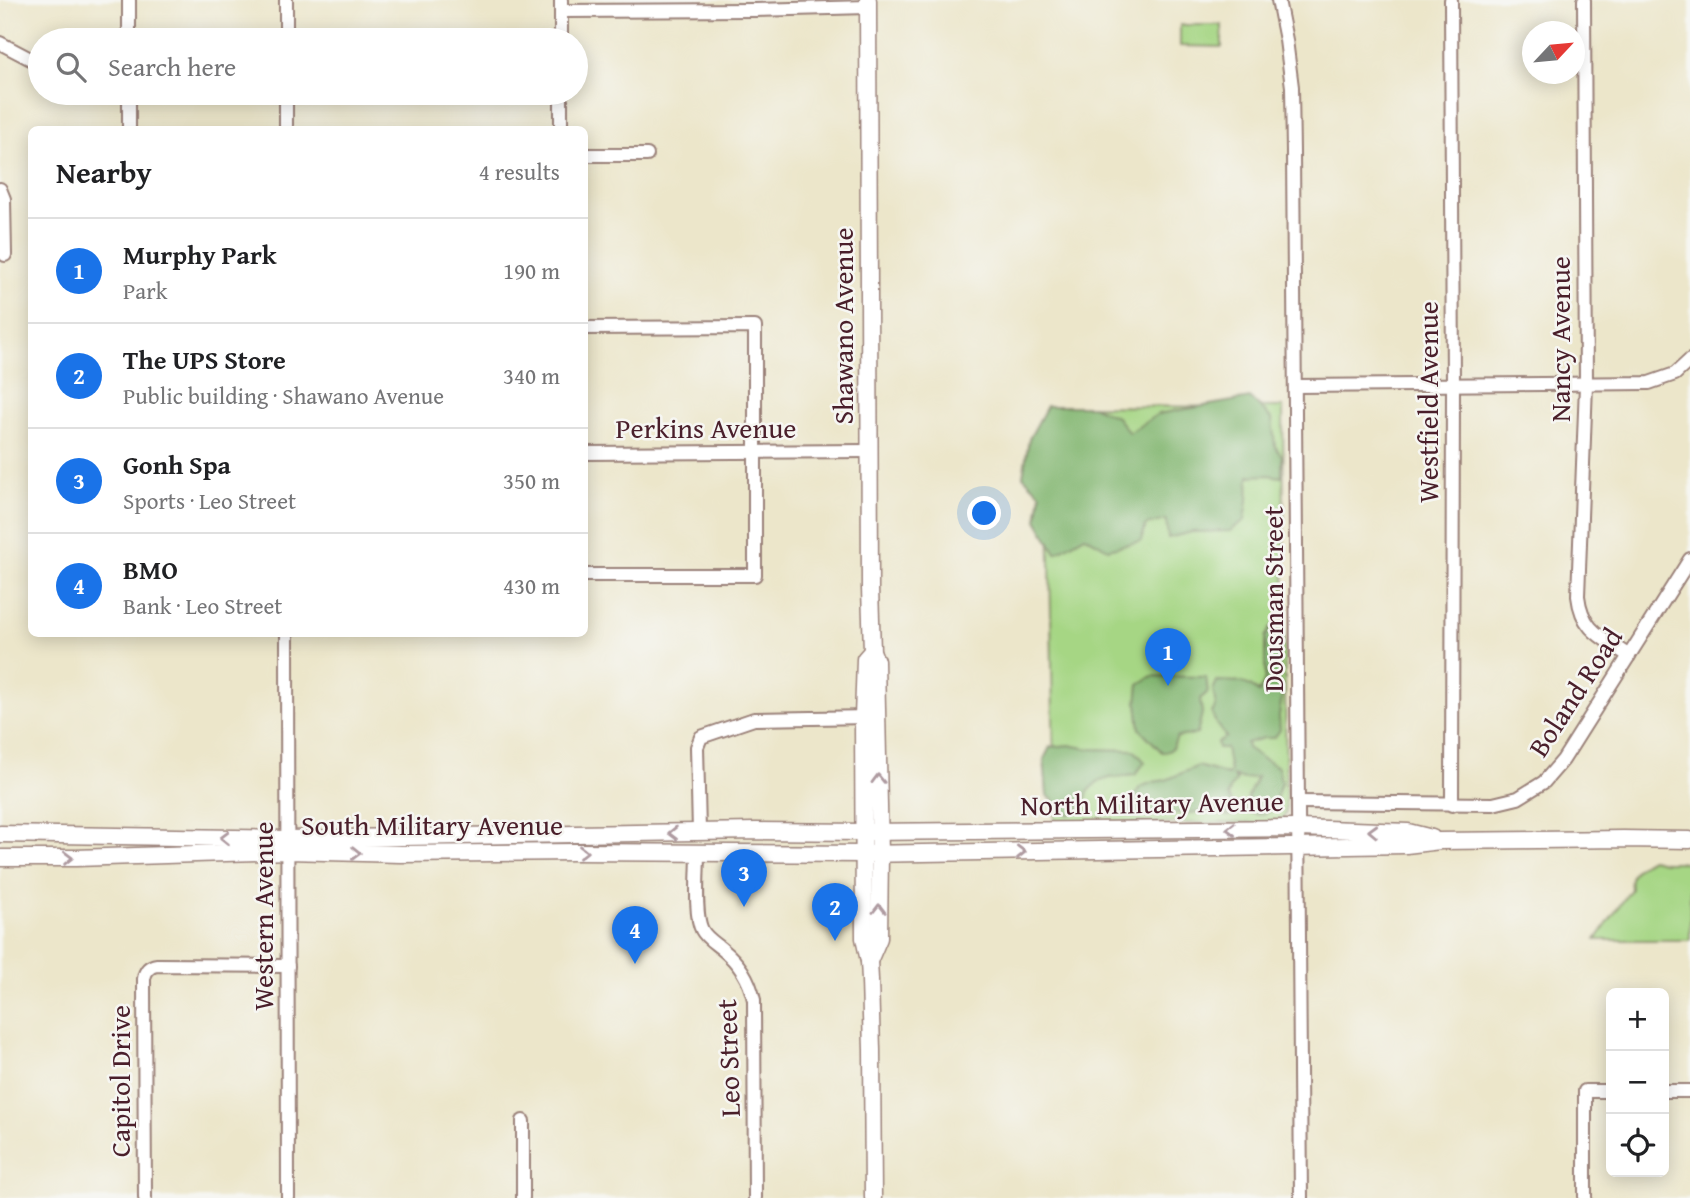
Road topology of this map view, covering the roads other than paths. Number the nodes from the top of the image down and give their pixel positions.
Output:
1 (129, 0) edge
2 (286, 0) edge
3 (1278, 0) edge
4 (1451, 0) edge
5 (1584, 0) edge
6 (868, 3) edge
7 (561, 5) edge
8 (129, 28) edge
9 (286, 28) edge
10 (561, 28) edge
11 (0, 43) edge
12 (28, 58) edge
13 (129, 105) edge
14 (286, 105) edge
15 (561, 105) edge
16 (129, 126) edge
17 (286, 126) edge
18 (561, 126) edge
19 (588, 155) edge
20 (647, 155) dead end
21 (0, 189) edge
22 (5, 255) dead end
23 (588, 328) edge
24 (1690, 360) edge
25 (1586, 384) junction
26 (1453, 385) junction
27 (1296, 386) junction
28 (870, 451) junction
29 (755, 452) junction
30 (588, 453) edge
31 (1690, 559) edge
32 (588, 575) edge
33 (287, 637) edge
34 (1629, 656) junction
35 (870, 717) junction
36 (1299, 802) junction
37 (1452, 804) junction
38 (1299, 828) junction
39 (699, 832) junction
40 (0, 834) edge
41 (45, 835) junction
42 (1690, 840) edge
43 (1440, 841) junction
44 (0, 842) edge
45 (872, 843) junction
46 (288, 845) junction
47 (1299, 847) junction
48 (698, 853) junction
49 (0, 858) edge
50 (288, 966) junction
51 (1606, 1091) edge
52 (1669, 1091) edge
53 (1690, 1091) edge
54 (523, 1121) dead end
55 (145, 1198) edge
56 (288, 1198) edge
57 (523, 1198) edge
58 (755, 1198) edge
59 (873, 1198) edge
60 (1301, 1198) edge
61 (1586, 1198) edge

1 - 8 street
2 - 9 street
3 - 27 street, Dousman Street
4 - 26 street, Westfield Avenue
5 - 25 street, Nancy Avenue
6 - 7 street
6 - 28 main road, Shawano Avenue
7 - 10 street
11 - 12 street
13 - 16 street
14 - 17 street
15 - 18 street
19 - 20 street
21 - 22 street
23 - 29 street
24 - 25 street
25 - 26 street
25 - 34 street, Nancy Avenue
26 - 27 street
26 - 37 street, Westfield Avenue
27 - 36 street, Dousman Street
28 - 29 street, Perkins Avenue
28 - 35 main road, Shawano Avenue
29 - 30 street, Perkins Avenue
29 - 32 street
31 - 34 street, Boland Road
33 - 46 street, Western Avenue
34 - 37 street, Boland Road
35 - 39 street
35 - 45 main road, Shawano Avenue
36 - 37 street, Boland Road
36 - 38 street, Dousman Street
43 -> 38 main road, North Military Avenue
38 -> 45 main road, North Military Avenue
38 - 47 street, Dousman Street
39 - 45 main road, South Military Avenue
39 -> 46 main road, South Military Avenue
40 - 41 main road, South Military Avenue
41 - 44 main road
46 -> 41 main road, South Military Avenue
42 - 43 main road, North Military Avenue
43 - 47 main road, North Military Avenue
45 -> 47 main road, North Military Avenue
45 - 48 main road, South Military Avenue
45 - 59 main road, Shawano Avenue
46 -> 48 main road, South Military Avenue
49 -> 46 main road, South Military Avenue
46 - 50 street, Western Avenue
47 - 60 street, Dousman Street
48 - 58 street, Leo Street
50 - 55 street, Capitol Drive
50 - 56 street, Western Avenue
51 - 61 street
52 - 53 street
54 - 57 street

